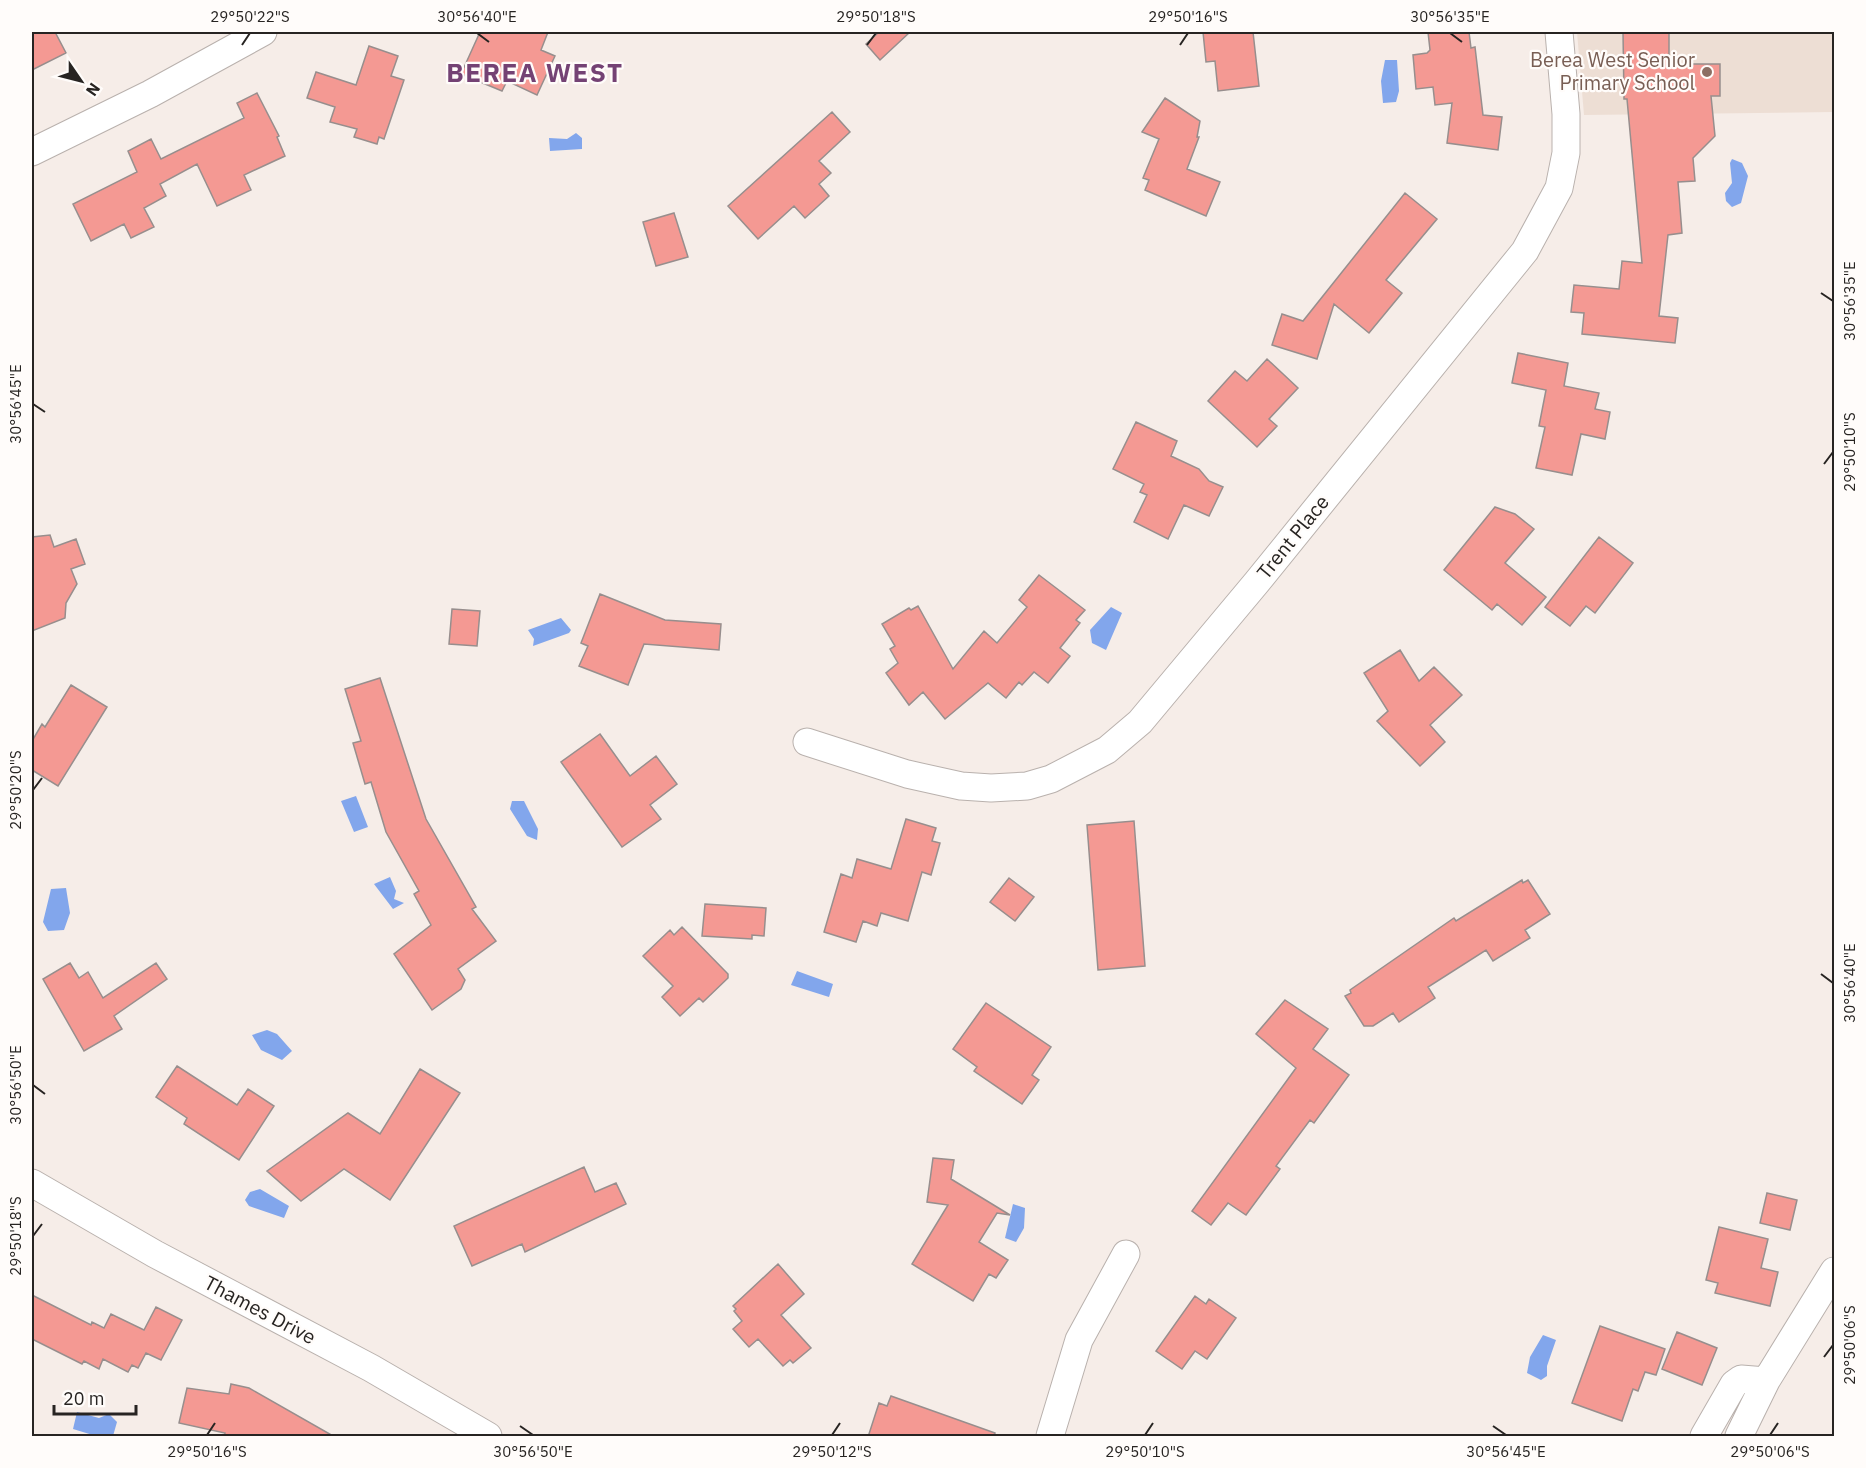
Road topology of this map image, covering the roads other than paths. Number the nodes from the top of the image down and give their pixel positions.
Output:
1 (263, 32) edge
2 (1559, 32) edge
3 (32, 152) edge
4 (807, 742) dead end
5 (32, 1183) edge
6 (1126, 1254) dead end
7 (1834, 1271) edge
8 (1766, 1381) junction
9 (488, 1437) edge
10 (1050, 1437) edge
11 (1704, 1437) edge
12 (1739, 1437) edge

1 - 3 street
2 - 4 street, Trent Place
5 - 9 street, Thames Drive
6 - 10 street
7 - 8 street
8 - 11 street
8 - 12 street

